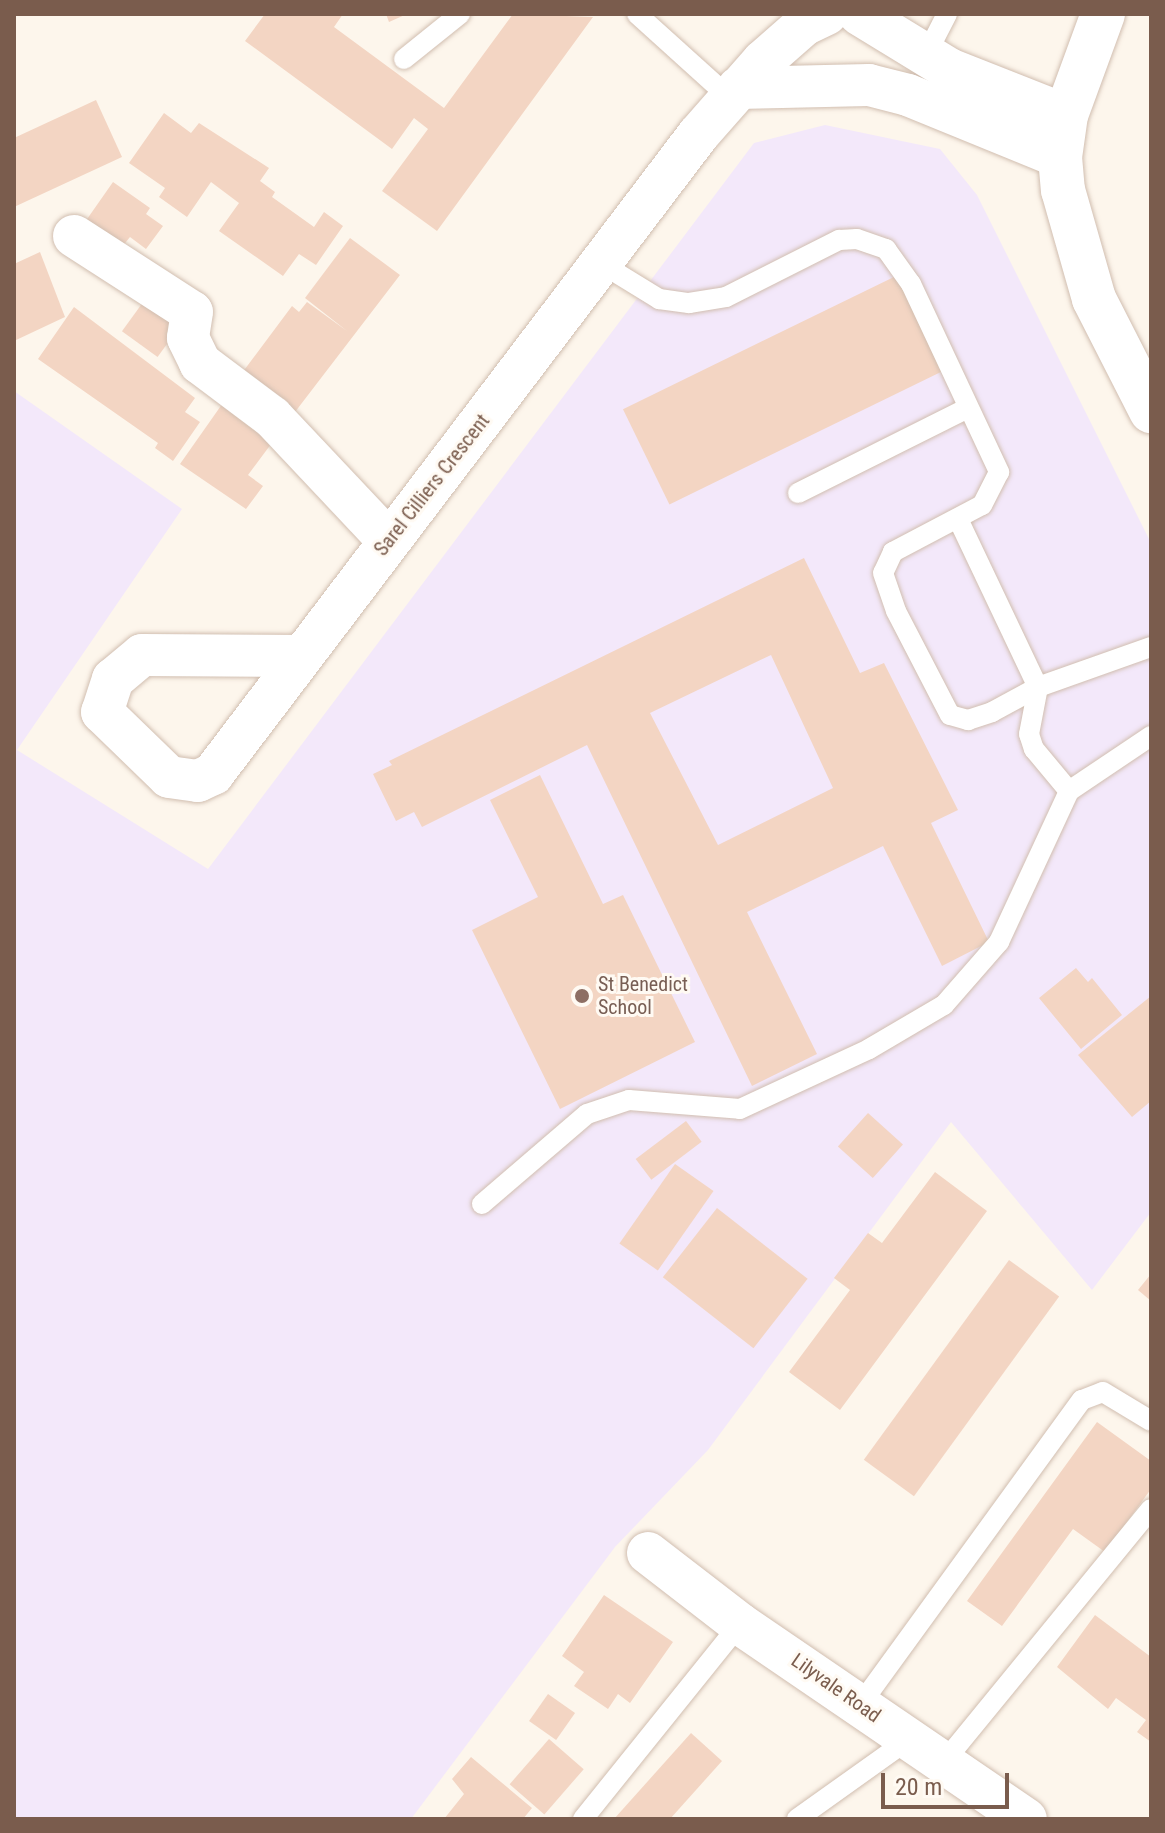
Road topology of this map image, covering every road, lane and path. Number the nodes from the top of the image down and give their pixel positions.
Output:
1 (460, 14) edge
2 (637, 14) edge
3 (827, 14) edge
4 (861, 14) edge
5 (947, 14) edge
6 (1103, 14) edge
7 (927, 53) junction
8 (404, 59) dead end
9 (734, 93) junction
10 (1063, 136) junction
11 (74, 236) dead end
12 (602, 264) junction
13 (968, 408) junction
14 (1151, 411) edge
15 (798, 493) dead end
16 (959, 521) junction
17 (389, 541) junction
18 (1151, 647) edge
19 (302, 656) junction
20 (1038, 687) junction
21 (1151, 736) edge
22 (1069, 791) junction
23 (482, 1204) dead end
24 (1151, 1421) edge
25 (1151, 1509) edge
26 (648, 1553) dead end
27 (740, 1624) junction
28 (860, 1705) junction
29 (909, 1739) junction
30 (943, 1763) junction
31 (1014, 1816) edge
32 (583, 1819) edge
33 (797, 1819) edge

1 - 8 lane
2 - 9 lane
3 - 9 street, Sarel Cilliers Crescent
4 - 7 street
5 - 7 lane
6 - 10 street
7 - 10 street
9 - 10 street
9 - 12 street, Sarel Cilliers Crescent
10 - 14 street
11 - 17 street
12 - 13 lane
12 - 17 street, Sarel Cilliers Crescent
13 - 15 lane
13 - 16 lane
16 - 20 lane
16 - 20 lane
17 - 19 street, Sarel Cilliers Crescent
18 - 20 lane
19 - 19 street, Sarel Cilliers Crescent
20 - 22 lane
21 - 22 lane
22 - 23 lane
24 - 28 lane
25 - 30 lane
26 - 27 street, Lilyvale Road
27 - 28 street, Lilyvale Road
27 - 32 lane
28 - 29 street, Lilyvale Road
29 - 30 street, Lilyvale Road
29 - 33 lane
30 - 31 street, Lilyvale Road

